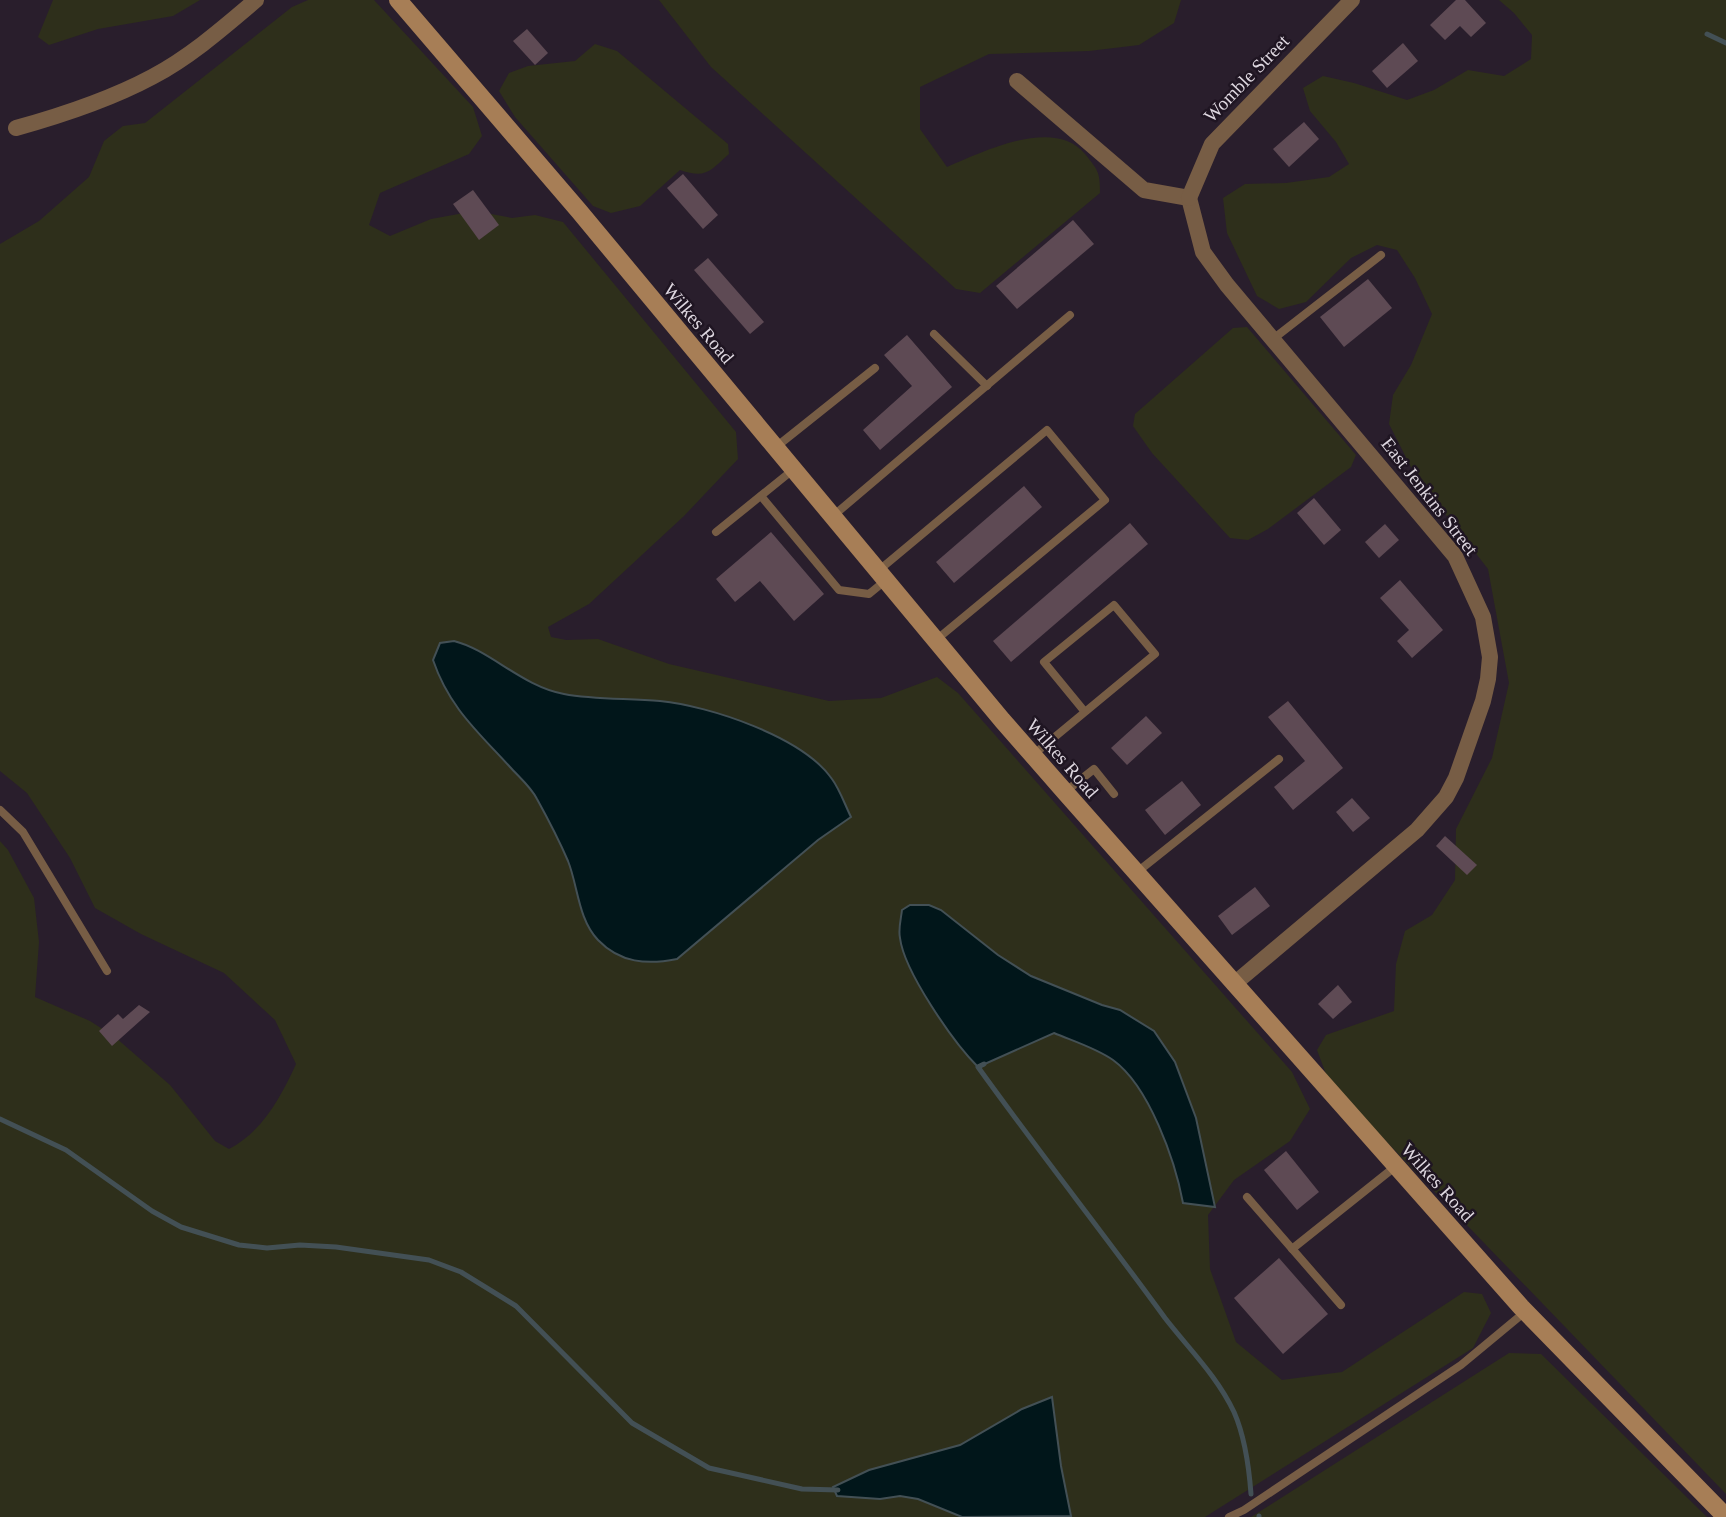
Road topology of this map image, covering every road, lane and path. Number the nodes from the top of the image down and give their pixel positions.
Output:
1 (256, 0) edge
2 (398, 0) edge
3 (1352, 0) edge
4 (1017, 82) dead end
5 (16, 128) dead end
6 (1189, 198) junction
7 (1381, 255) dead end
8 (1070, 315) dead end
9 (934, 334) dead end
10 (1273, 339) junction
11 (875, 368) dead end
12 (987, 386) junction
13 (776, 447) junction
14 (794, 469) junction
15 (761, 496) junction
16 (832, 516) junction
17 (716, 533) dead end
18 (882, 576) junction
19 (936, 640) junction
20 (1085, 712) junction
21 (1033, 755) junction
22 (1279, 759) dead end
23 (1065, 792) junction
24 (1114, 794) dead end
25 (0, 810) edge
26 (1136, 873) junction
27 (107, 971) dead end
28 (1234, 984) junction
29 (1396, 1166) junction
30 (1247, 1197) dead end
31 (1292, 1249) junction
32 (1340, 1305) dead end
33 (1526, 1311) junction
34 (1228, 1517) edge
35 (1726, 1517) edge

1 - 5 street
2 - 13 street, Wilkes Road
3 - 6 street, Womble Street
4 - 6 street
6 - 10 street, East Jenkins Street
7 - 10 lane
8 - 12 lane
9 - 12 lane
10 - 28 street, East Jenkins Street
11 - 13 lane
12 - 16 lane
13 - 14 street, Wilkes Road
14 - 15 lane
14 - 16 street, Wilkes Road
15 - 17 lane
15 - 18 lane
16 - 18 street, Wilkes Road
18 - 19 street, Wilkes Road
18 - 19 lane
19 - 21 street, Wilkes Road
20 - 20 lane
20 - 21 lane
21 - 23 street, Wilkes Road
22 - 26 lane
23 - 24 lane
23 - 26 street, Wilkes Road
25 - 27 lane
26 - 28 street, Wilkes Road
28 - 29 street, Wilkes Road
29 - 31 lane
29 - 33 street, Wilkes Road
30 - 31 lane
31 - 32 lane
33 - 34 lane
33 - 35 street, Wilkes Road

